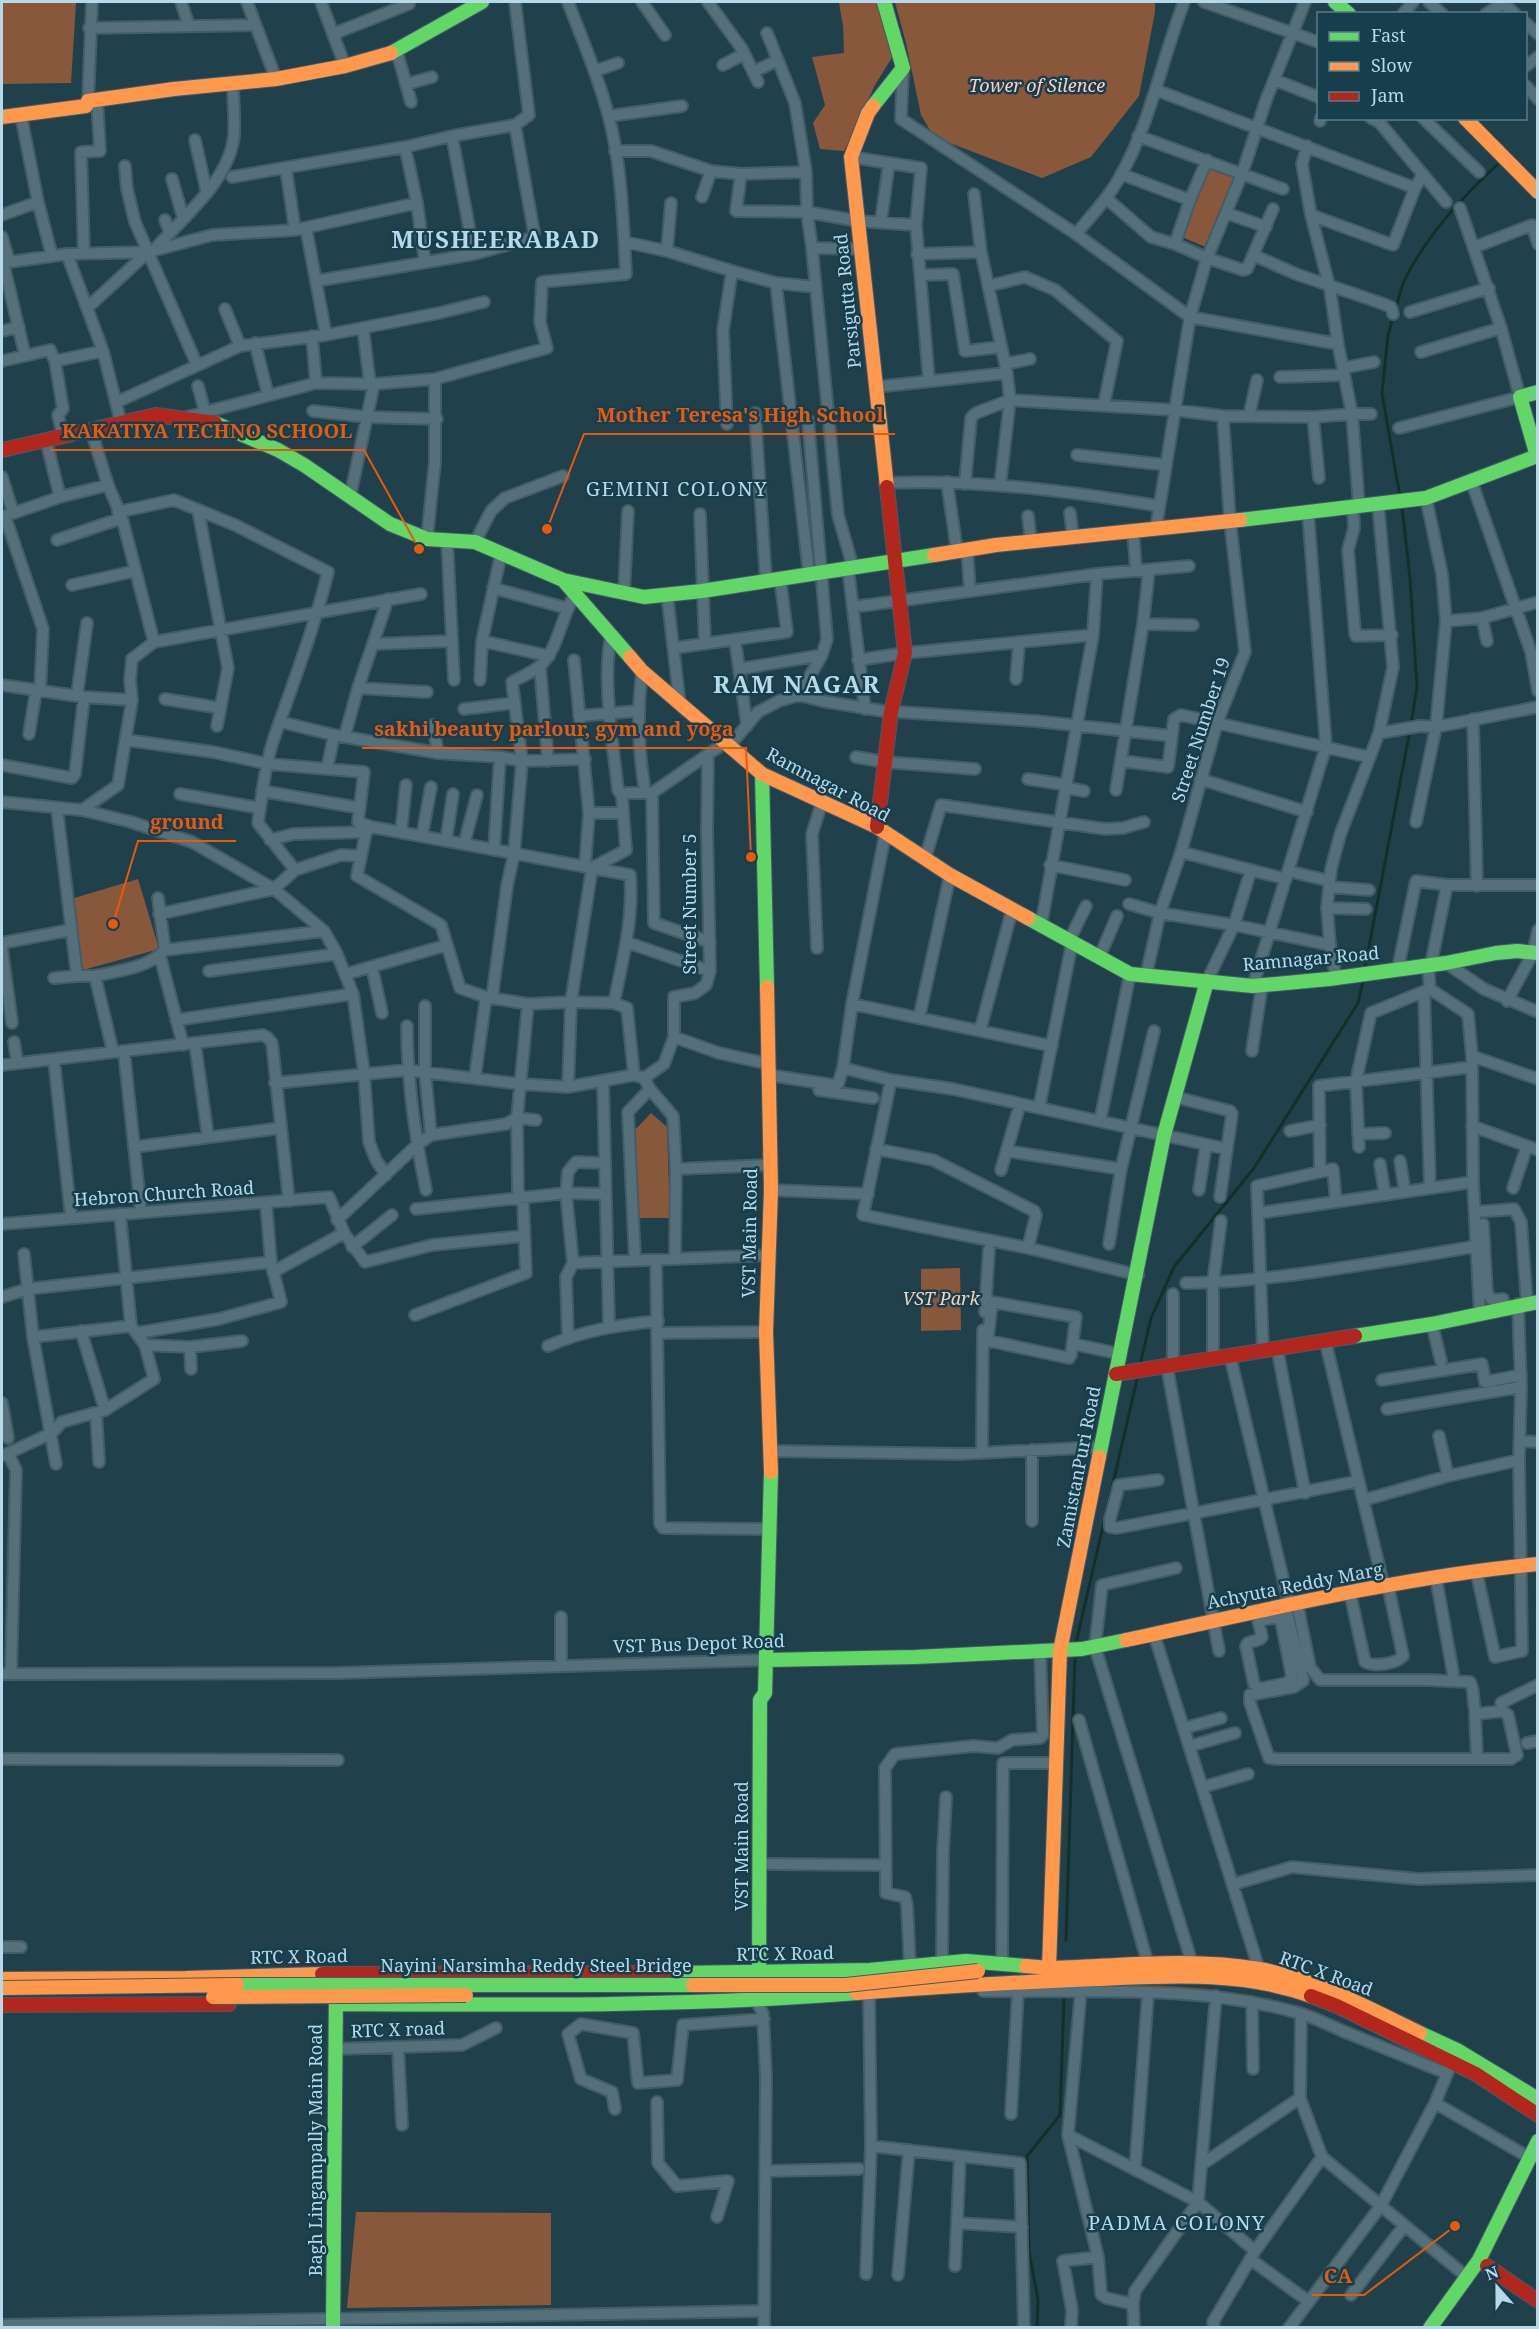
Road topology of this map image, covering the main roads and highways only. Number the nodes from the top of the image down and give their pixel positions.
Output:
1 (478, 2) edge
2 (884, 2) edge
3 (1335, 2) edge
4 (1347, 12) edge
5 (2, 117) edge
6 (1468, 120) edge
7 (1538, 192) edge
8 (1538, 392) edge
9 (2, 450) edge
10 (1537, 457) edge
11 (893, 560) junction
12 (563, 580) junction
13 (762, 774) junction
14 (881, 831) junction
15 (1535, 953) edge
16 (1207, 981) junction
17 (1522, 1304) edge
18 (1121, 1373) junction
19 (1538, 1564) edge
20 (1063, 1651) junction
21 (766, 1660) junction
22 (765, 1693) junction
23 (999, 1965) junction
24 (1049, 1968) junction
25 (763, 1973) junction
26 (337, 1974) junction
27 (2, 1979) edge
28 (1300, 1986) junction
29 (2, 1988) edge
30 (668, 1994) joint
31 (2, 1999) edge
32 (336, 2004) junction
33 (698, 2004) junction
34 (2, 2005) edge
35 (764, 2009) junction
36 (1538, 2099) edge
37 (1538, 2115) edge
38 (1538, 2141) edge
39 (1534, 2163) edge
40 (1486, 2266) junction
41 (1538, 2301) edge
42 (333, 2323) edge
43 (1430, 2328) edge
44 (1442, 2328) edge

1 - 5 main road
2 - 11 main road, Parsigutta Road
3 - 4 main road
6 - 7 main road
8 - 10 main road
9 - 12 main road, Ramnagar Road
10 - 11 main road
11 - 12 main road
11 - 14 main road, Parsigutta Road
12 - 13 main road, Ramnagar Road
13 - 14 main road, Ramnagar Road
13 - 21 main road, VST Main Road
14 - 16 main road, Ramnagar Road
15 - 16 main road, Ramnagar Road
16 - 18 main road, ZamistanPuri Road
17 - 18 main road
18 - 20 main road, ZamistanPuri Road
19 - 20 main road, Achyuta Reddy Marg
20 - 21 main road, VST Bus Depot Road
20 - 24 main road, ZamistanPuri Road
21 - 22 main road, VST Main Road
22 - 25 main road, VST Main Road
22 - 25 main road, VST Main Road
23 - 24 main road, RTC X Road
23 - 25 main road, RTC X Road
23 - 29 main road, Nayini Narsimha Reddy Steel Bridge, bridge
24 - 28 main road, RTC X Road
25 - 26 main road, RTC X Road
25 - 35 main road, VST Main Road
26 - 27 main road, RTC X Road
26 - 32 main road, Bagh Lingampally Main Road
28 - 35 main road, RTC X Road
28 - 36 main road, RTC X Road
28 - 37 main road, RTC X Road
30 - 31 main road, Nayini Narsimha Reddy Steel Bridge, bridge
30 - 33 main road, RTC X Road
32 - 33 main road, RTC X Road
32 - 34 main road, RTC X Road
32 - 42 main road, Bagh Lingampally Main Road
33 - 35 main road, RTC X Road
38 - 39 main road
39 - 40 main road
39 - 43 main road
40 - 41 main road
40 - 44 main road

